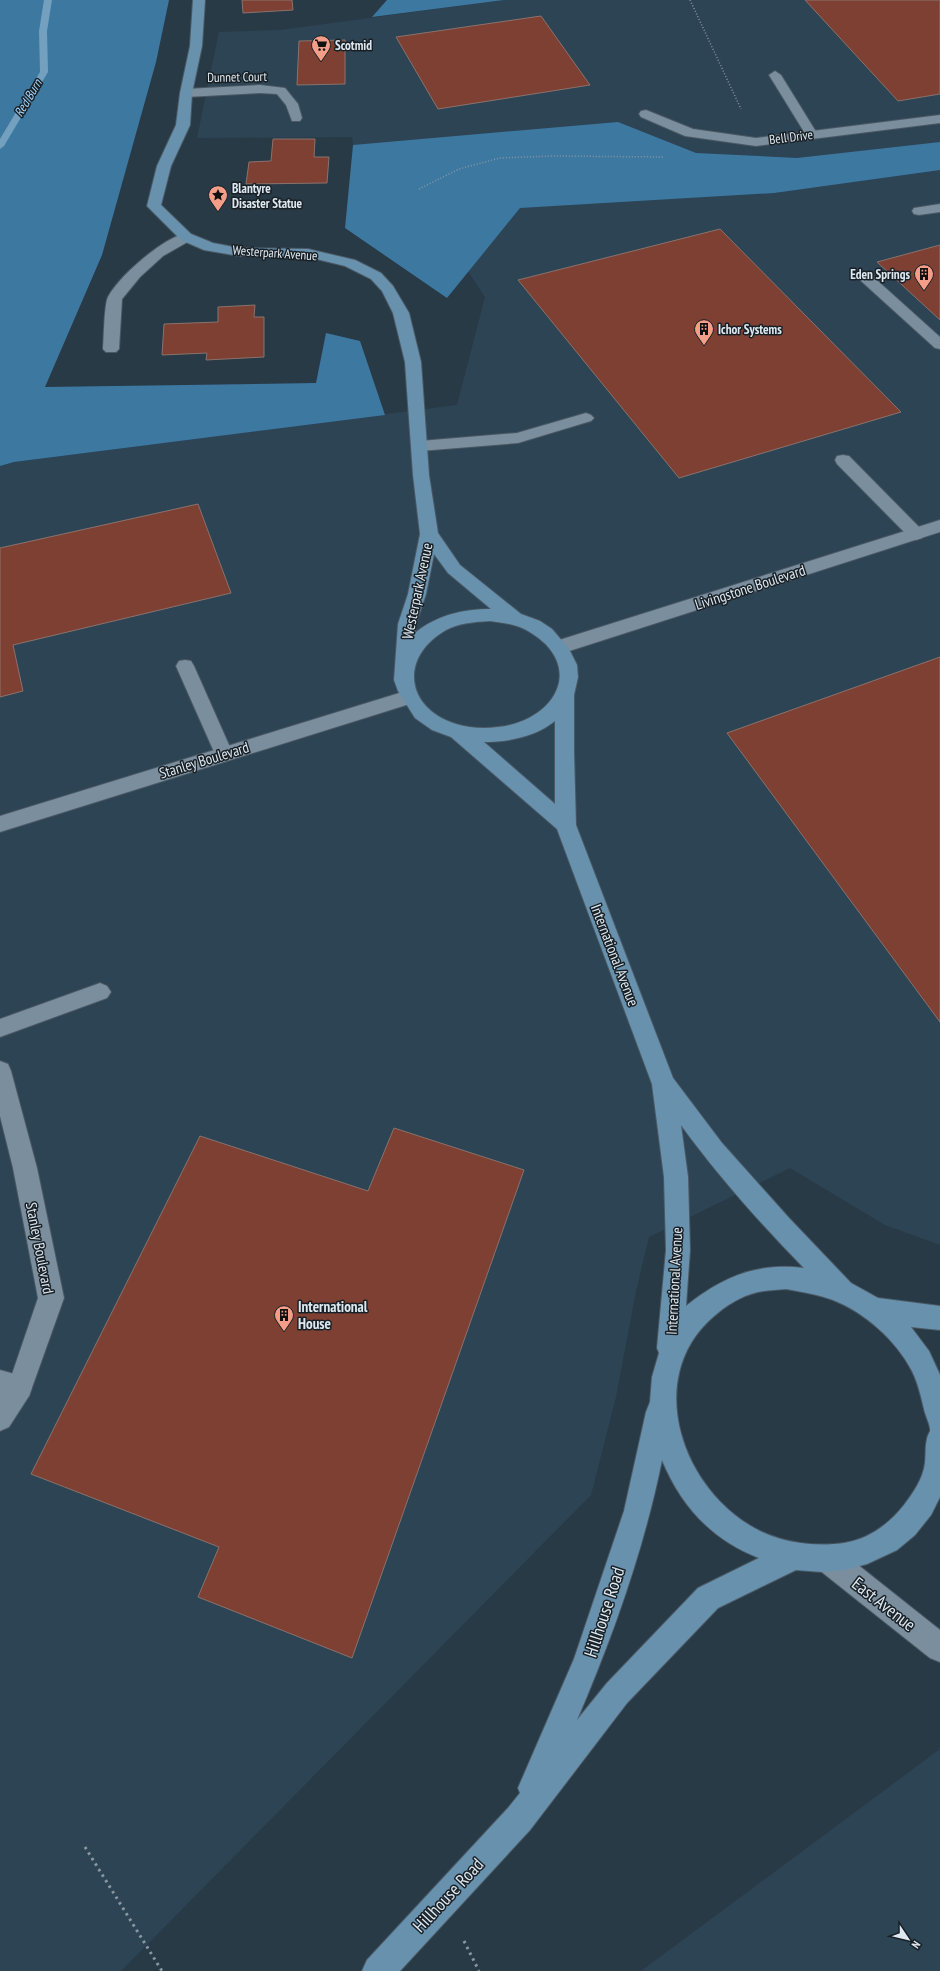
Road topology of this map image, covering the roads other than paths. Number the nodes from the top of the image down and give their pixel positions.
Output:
1 (199, 0) edge
2 (775, 75) dead end
3 (186, 93) junction
4 (646, 114) dead end
5 (296, 118) dead end
6 (940, 119) edge
7 (812, 135) junction
8 (940, 208) edge
9 (920, 211) dead end
10 (186, 237) junction
11 (865, 276) dead end
12 (940, 345) edge
13 (111, 349) dead end
14 (586, 418) dead end
15 (420, 446) junction
16 (843, 460) dead end
17 (940, 526) edge
18 (429, 534) junction
19 (916, 534) junction
20 (515, 619) junction
21 (560, 648) junction
22 (185, 666) dead end
23 (403, 672) junction
24 (565, 696) junction
25 (408, 697) junction
26 (458, 732) junction
27 (224, 754) junction
28 (0, 824) edge
29 (566, 826) junction
30 (100, 992) dead end
31 (0, 1028) edge
32 (0, 1071) edge
33 (664, 1084) junction
34 (842, 1289) junction
35 (878, 1310) junction
36 (940, 1318) edge
37 (669, 1358) junction
38 (10, 1384) edge
39 (662, 1397) junction
40 (0, 1418) edge
41 (940, 1421) edge
42 (940, 1439) edge
43 (939, 1472) edge
44 (794, 1556) junction
45 (828, 1559) junction
46 (940, 1648) edge
47 (519, 1819) junction
48 (378, 1971) edge

1 - 3 street, Westerpark Avenue
2 - 7 lane
3 - 5 lane, Dunnet Court
3 - 10 street, Westerpark Avenue
4 - 7 street, Bell Drive
6 - 7 street, Bell Drive
8 - 9 lane
10 - 13 street
10 - 15 street, Westerpark Avenue
11 - 12 lane
14 - 15 lane
15 - 18 street, Westerpark Avenue
16 - 19 lane
17 - 19 street, Livingstone Boulevard
18 - 20 street, Westerpark Avenue
18 - 23 street, Westerpark Avenue
19 - 21 street, Livingstone Boulevard
20 - 21 street
20 - 23 street
21 - 24 street
22 - 27 lane
23 - 25 street
24 - 26 street
24 - 29 street, International Avenue
25 - 26 street
25 - 27 street, Stanley Boulevard
26 - 29 street, International Avenue
27 - 28 street, Stanley Boulevard
29 - 33 street, International Avenue
30 - 31 lane
32 - 38 street, Stanley Boulevard
33 - 34 street, International Avenue
33 - 37 street, International Avenue
34 - 35 street
34 - 37 street
35 - 36 street
35 - 41 street
37 - 39 street, Hillhouse Road
38 - 40 street, Stanley Boulevard
39 - 44 street
39 - 47 street, Hillhouse Road
42 - 43 street
43 - 45 street
44 - 45 street
44 - 47 street, Hillhouse Road
45 - 46 street, East Avenue
47 - 48 street, Hillhouse Road

